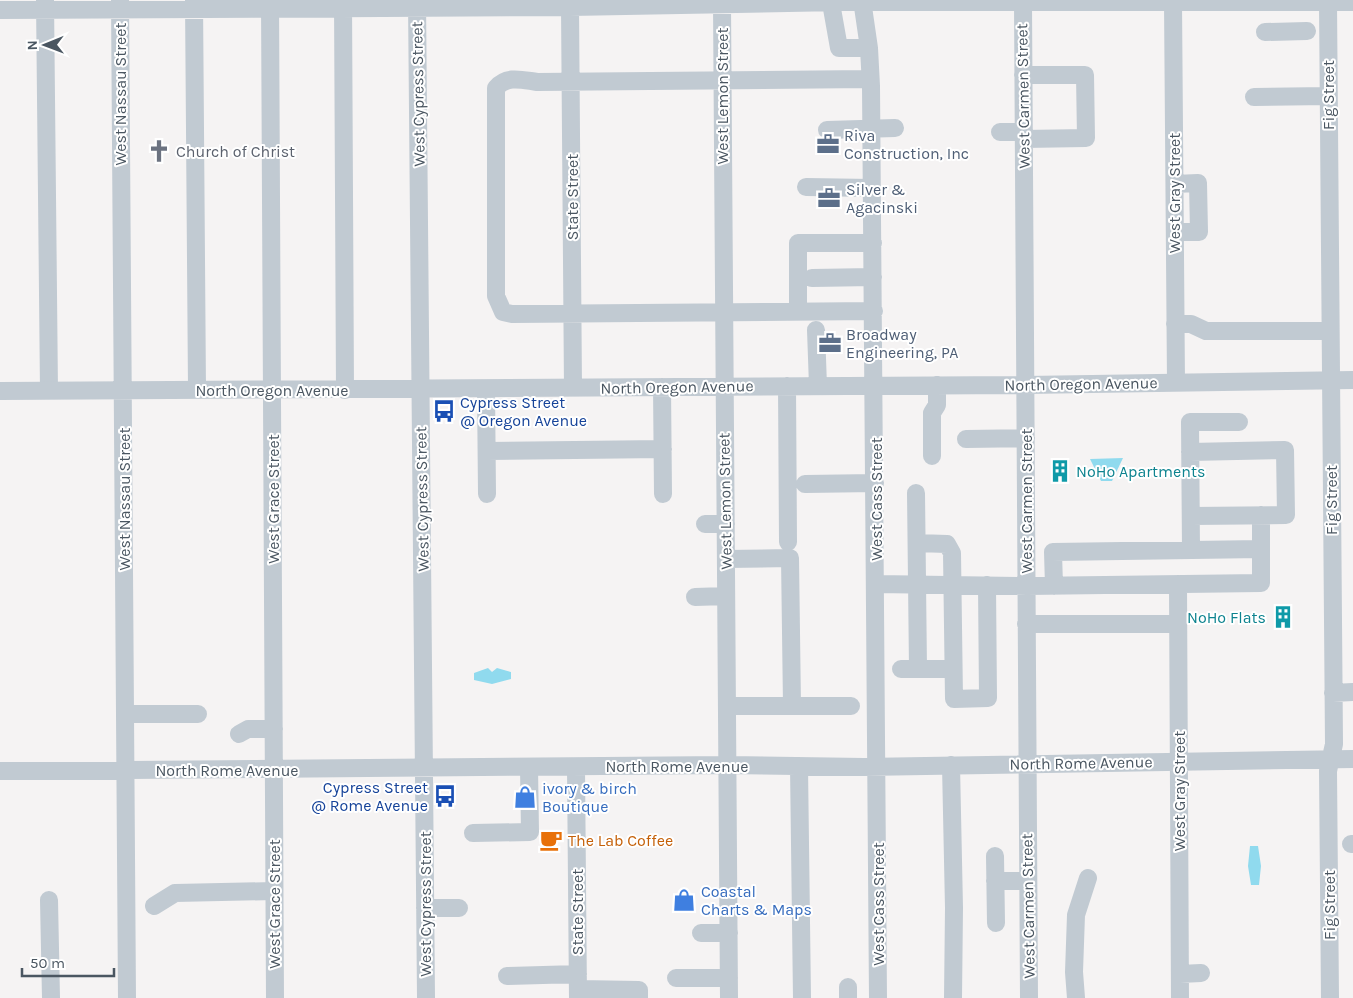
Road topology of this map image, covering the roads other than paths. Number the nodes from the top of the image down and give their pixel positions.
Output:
1 (862, 1) edge
2 (958, 1) edge
3 (981, 1) edge
4 (1060, 2) edge
5 (1173, 2) junction
6 (1273, 2) edge
7 (1328, 2) junction
8 (1353, 2) edge
9 (641, 3) edge
10 (831, 3) junction
11 (120, 4) edge
12 (194, 4) edge
13 (270, 4) edge
14 (343, 4) edge
15 (417, 4) edge
16 (722, 4) junction
17 (1023, 4) junction
18 (45, 5) edge
19 (570, 7) junction
20 (0, 10) edge
21 (1306, 31) dead end
22 (870, 48) junction
23 (1023, 76) junction
24 (722, 79) junction
25 (870, 79) junction
26 (571, 82) junction
27 (1328, 96) junction
28 (1254, 97) dead end
29 (895, 128) dead end
30 (871, 129) junction
31 (828, 130) dead end
32 (1000, 132) dead end
33 (1024, 136) junction
34 (1174, 184) junction
35 (806, 187) dead end
36 (872, 188) junction
37 (1175, 232) junction
38 (873, 243) junction
39 (873, 277) junction
40 (812, 278) dead end
41 (874, 311) junction
42 (798, 312) junction
43 (724, 314) junction
44 (572, 315) junction
45 (1175, 324) junction
46 (816, 330) dead end
47 (1330, 331) junction
48 (1353, 380) edge
49 (1330, 381) junction
50 (1176, 384) junction
51 (875, 385) junction
52 (937, 385) junction
53 (1026, 385) junction
54 (787, 386) junction
55 (818, 386) junction
56 (662, 387) junction
57 (724, 387) junction
58 (573, 388) junction
59 (421, 389) junction
60 (123, 390) junction
61 (197, 390) junction
62 (273, 390) junction
63 (345, 390) junction
64 (486, 390) junction
65 (0, 391) edge
66 (49, 391) junction
67 (1239, 422) dead end
68 (1026, 438) junction
69 (966, 439) dead end
70 (663, 448) junction
71 (486, 451) junction
72 (1190, 452) junction
73 (932, 456) dead end
74 (875, 483) junction
75 (805, 484) dead end
76 (916, 493) dead end
77 (487, 494) dead end
78 (663, 494) dead end
79 (1261, 515) junction
80 (1191, 516) junction
81 (705, 524) dead end
82 (726, 524) junction
83 (788, 542) dead end
84 (917, 543) junction
85 (1191, 550) junction
86 (1261, 550) junction
87 (726, 559) junction
88 (876, 584) junction
89 (917, 584) junction
90 (1178, 584) junction
91 (953, 585) junction
92 (986, 585) junction
93 (1026, 586) junction
94 (1054, 586) junction
95 (726, 596) junction
96 (695, 597) dead end
97 (1026, 624) junction
98 (1178, 624) junction
99 (953, 668) junction
100 (1353, 692) edge
101 (1333, 693) junction
102 (727, 706) junction
103 (792, 706) junction
104 (851, 706) dead end
105 (126, 714) junction
106 (198, 714) dead end
107 (274, 729) junction
108 (239, 734) dead end
109 (1331, 759) junction
110 (1353, 759) edge
111 (1180, 762) junction
112 (1027, 764) junction
113 (728, 765) junction
114 (951, 765) junction
115 (799, 766) junction
116 (877, 766) junction
117 (529, 767) junction
118 (576, 767) junction
119 (424, 768) junction
120 (274, 769) junction
121 (126, 770) junction
122 (0, 771) edge
123 (474, 832) dead end
124 (995, 856) dead end
125 (1088, 878) dead end
126 (995, 881) junction
127 (1028, 881) junction
128 (274, 891) junction
129 (49, 900) dead end
130 (154, 906) dead end
131 (425, 908) junction
132 (459, 908) dead end
133 (996, 923) dead end
134 (701, 933) dead end
135 (729, 933) junction
136 (1201, 973) dead end
137 (1180, 974) junction
138 (507, 976) dead end
139 (676, 978) dead end
140 (729, 978) junction
141 (578, 987) edge
142 (51, 998) edge
143 (127, 998) edge
144 (275, 998) edge
145 (426, 998) edge
146 (639, 998) edge
147 (729, 998) edge
148 (802, 998) edge
149 (878, 998) edge
150 (953, 998) edge
151 (1029, 998) edge
152 (1076, 998) edge
153 (1180, 998) edge
154 (1330, 998) edge

1 - 2 street
1 - 10 street
1 - 22 street, West Cass Street
2 - 3 street
3 - 17 street
4 - 5 street
4 - 17 street
5 - 6 street
5 - 34 street, West Gray Street
6 - 7 street
6 - 21 street
7 - 8 street
7 - 27 street, Fig Street
9 - 16 street
9 - 19 street
10 - 16 street
10 - 22 street
11 - 12 street
11 - 18 street
11 - 60 street, West Nassau Street
12 - 13 street
12 - 61 street
13 - 14 street
13 - 62 street, West Grace Street
14 - 15 street
14 - 63 street
15 - 19 street
15 - 59 street, West Cypress Street
16 - 24 street, West Lemon Street
17 - 23 street, West Carmen Street
18 - 20 street
18 - 66 street
19 - 26 street, State Street
22 - 25 street, West Cass Street
23 - 33 street, West Carmen Street
23 - 33 street
24 - 25 street
24 - 26 street
24 - 43 street, West Lemon Street
25 - 30 street, West Cass Street
26 - 44 street, State Street
26 - 44 street
27 - 28 street
27 - 47 street, Fig Street
29 - 30 street
30 - 31 street
30 - 36 street, West Cass Street
32 - 33 street
33 - 53 street, West Carmen Street
34 - 37 street, West Gray Street
34 - 37 street
35 - 36 street
36 - 38 street, West Cass Street
37 - 45 street, West Gray Street
38 - 39 street, West Cass Street
38 - 42 street
39 - 40 street
39 - 41 street, West Cass Street
41 - 42 street
41 - 51 street, West Cass Street
42 - 43 street
43 - 44 street
43 - 57 street, West Lemon Street
44 - 58 street, State Street
45 - 47 street
45 - 50 street, West Gray Street
46 - 55 street
47 - 49 street, Fig Street
48 - 49 street, North Oregon Avenue
49 - 50 street, North Oregon Avenue
49 - 101 street, Fig Street
50 - 53 street, North Oregon Avenue
51 - 52 street, North Oregon Avenue
51 - 55 street, North Oregon Avenue
51 - 74 street, West Cass Street
52 - 53 street, North Oregon Avenue
52 - 73 street
53 - 68 street, West Carmen Street
54 - 55 street, North Oregon Avenue
54 - 57 street, North Oregon Avenue
54 - 83 street
56 - 57 street, North Oregon Avenue
56 - 58 street, North Oregon Avenue
56 - 70 street
57 - 82 street, West Lemon Street
58 - 64 street, North Oregon Avenue
59 - 63 street, North Oregon Avenue
59 - 64 street, North Oregon Avenue
59 - 119 street, West Cypress Street
60 - 61 street, North Oregon Avenue
60 - 66 street, North Oregon Avenue
60 - 105 street, West Nassau Street
61 - 62 street, North Oregon Avenue
62 - 63 street, North Oregon Avenue
62 - 107 street, West Grace Street
64 - 71 street
65 - 66 street, North Oregon Avenue
67 - 72 street
68 - 69 street
68 - 93 street, West Carmen Street
70 - 71 street
70 - 78 street
71 - 77 street
72 - 79 street
72 - 80 street
74 - 75 street
74 - 88 street, West Cass Street
76 - 84 street
79 - 80 street
79 - 86 street
80 - 85 street
81 - 82 street
82 - 87 street, West Lemon Street
84 - 89 street
84 - 91 street
85 - 86 street
85 - 94 street
86 - 90 street
87 - 95 street, West Lemon Street
87 - 103 street
88 - 89 street
88 - 116 street, West Cass Street
89 - 91 street
89 - 99 street
90 - 94 street
90 - 98 street, West Gray Street
91 - 92 street
91 - 99 street
92 - 93 street
92 - 99 street
93 - 94 street
93 - 97 street, West Carmen Street
95 - 96 street
95 - 102 street, West Lemon Street
97 - 98 street
97 - 112 street, West Carmen Street
98 - 111 street, West Gray Street
100 - 101 street
101 - 109 street, Fig Street
102 - 103 street
102 - 113 street, West Lemon Street
103 - 104 street
105 - 106 street
105 - 121 street, West Nassau Street
107 - 108 street
107 - 120 street, West Grace Street
109 - 110 street, North Rome Avenue
109 - 111 street, North Rome Avenue
109 - 154 street, Fig Street
111 - 112 street, North Rome Avenue
111 - 137 street, West Gray Street
112 - 114 street, North Rome Avenue
112 - 127 street, West Carmen Street
113 - 115 street, North Rome Avenue
113 - 118 street, North Rome Avenue
113 - 135 street, West Lemon Street
114 - 116 street, North Rome Avenue
114 - 150 street
115 - 116 street, North Rome Avenue
115 - 148 street
116 - 149 street, West Cass Street
117 - 118 street, North Rome Avenue
117 - 119 street, North Rome Avenue
117 - 123 street
118 - 141 street, State Street
119 - 120 street, North Rome Avenue
119 - 131 street, West Cypress Street
120 - 121 street, North Rome Avenue
120 - 128 street, West Grace Street
121 - 122 street, North Rome Avenue
121 - 143 street, West Nassau Street
124 - 126 street
125 - 152 street
126 - 127 street
126 - 133 street
127 - 151 street, West Carmen Street
128 - 130 street
128 - 144 street, West Grace Street
129 - 142 street
131 - 132 street
131 - 145 street, West Cypress Street
134 - 135 street
135 - 140 street, West Lemon Street
136 - 137 street
137 - 153 street, West Gray Street
138 - 141 street
139 - 140 street
140 - 147 street, West Lemon Street
141 - 146 street

